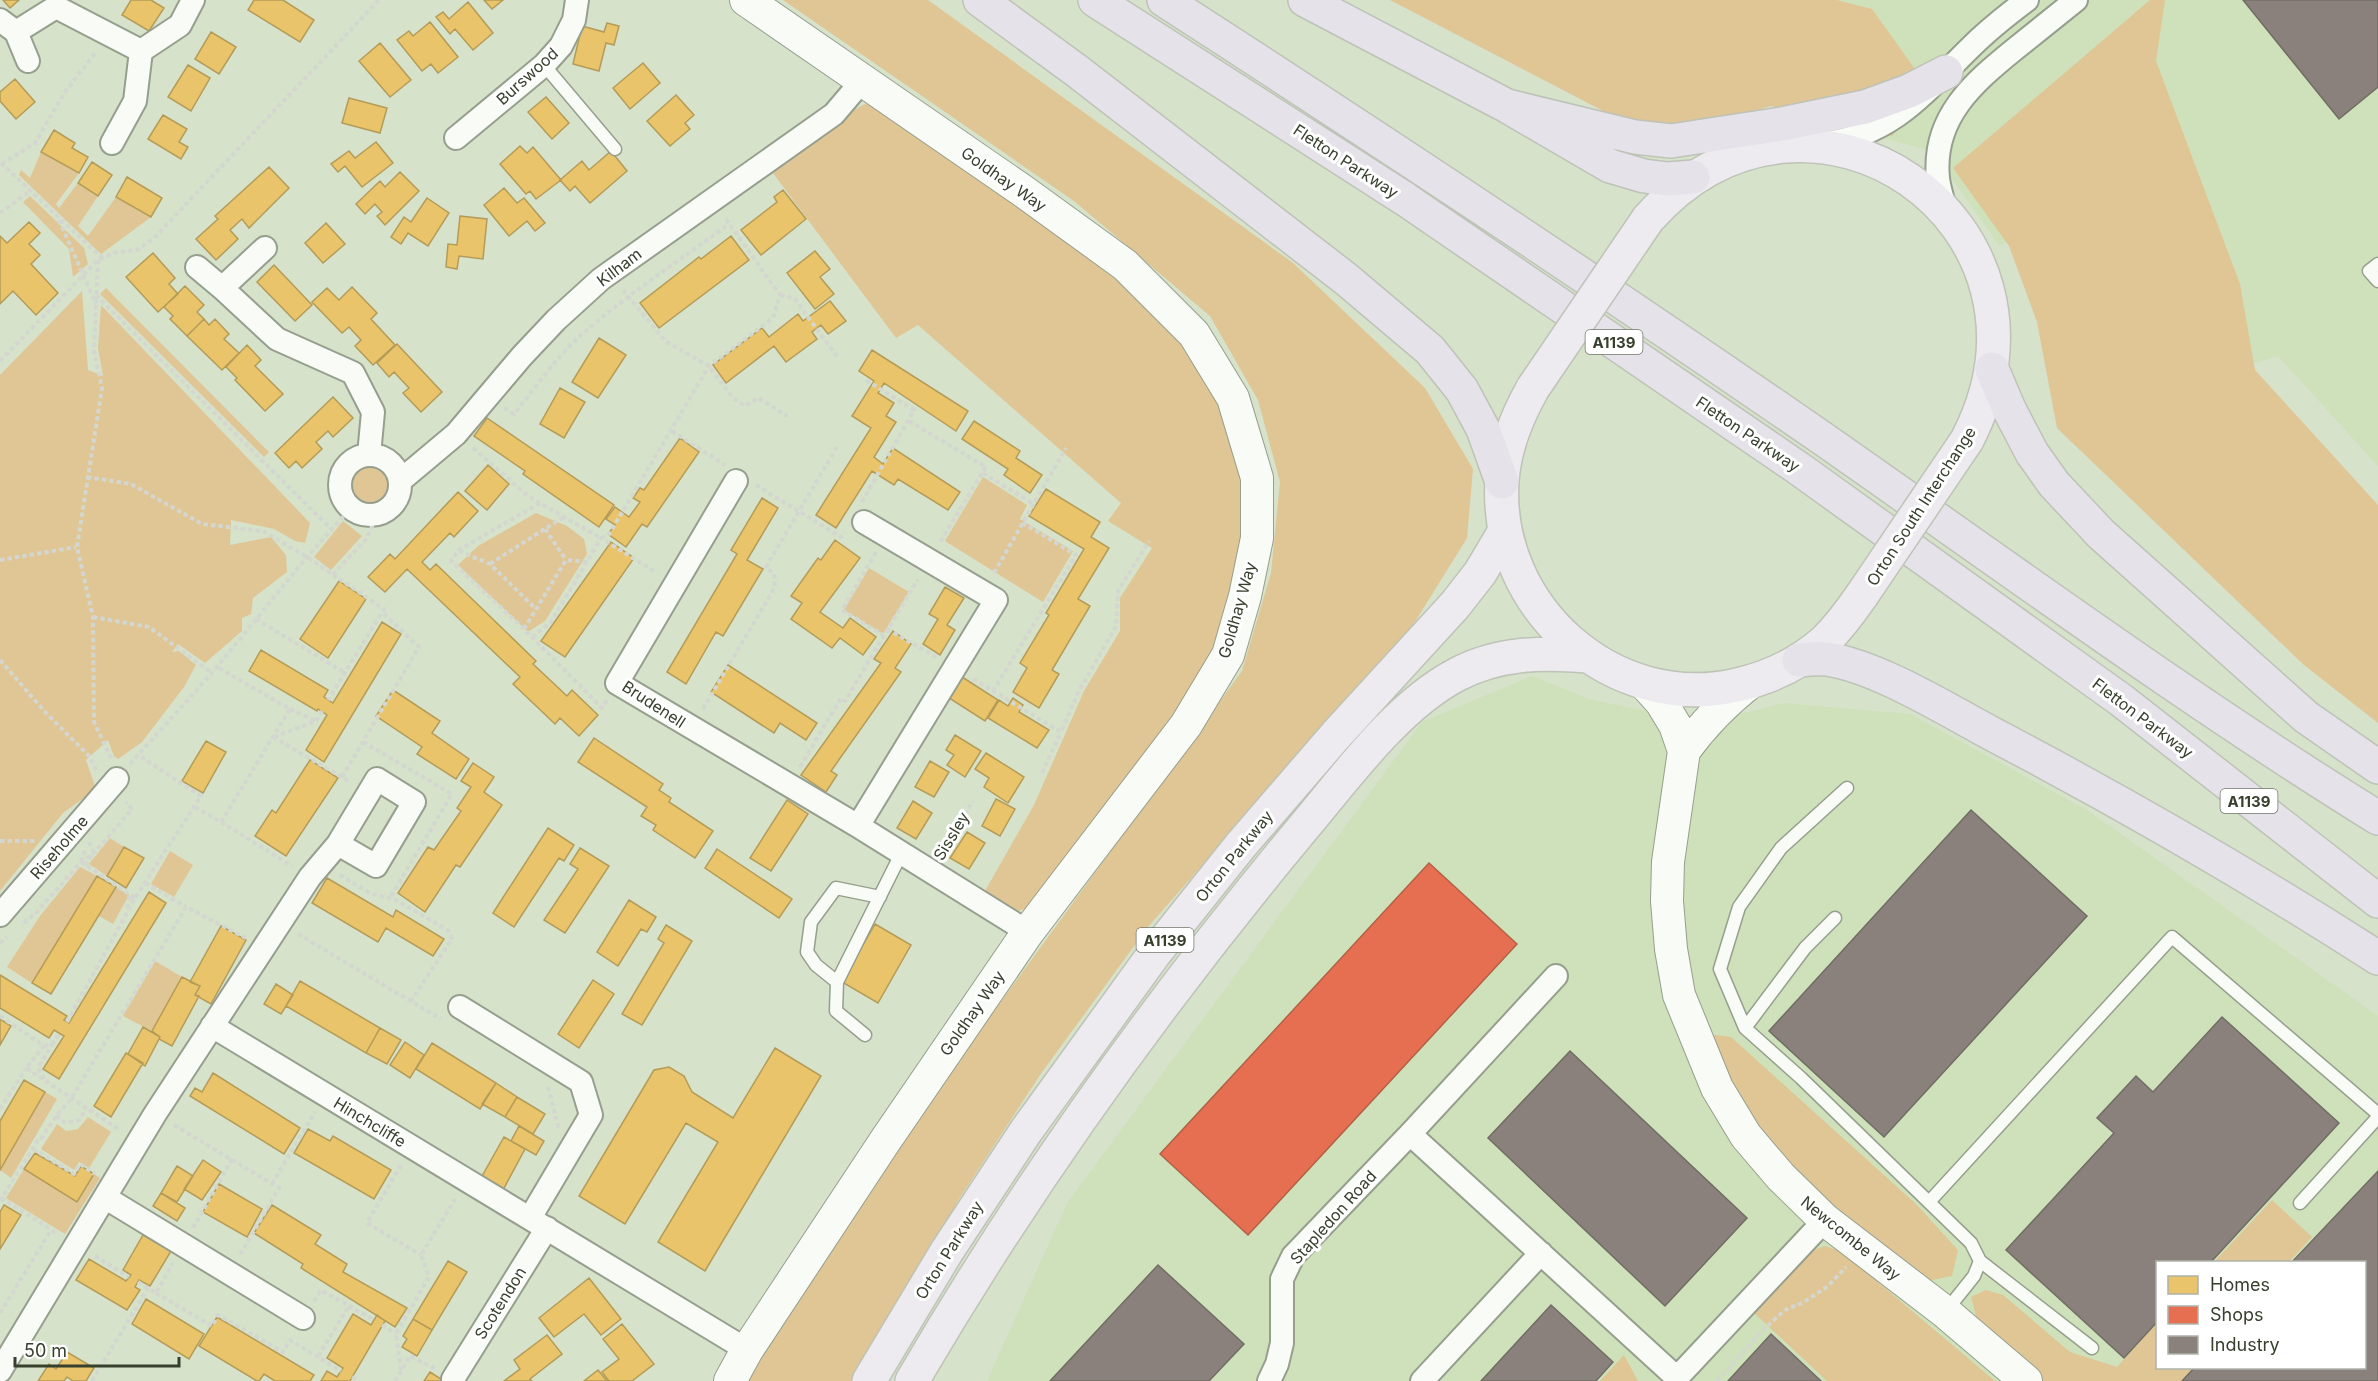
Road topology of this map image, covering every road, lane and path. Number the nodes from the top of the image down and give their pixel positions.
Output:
1 (193, 0) edge
2 (379, 0) edge
3 (577, 0) edge
4 (746, 0) edge
5 (980, 0) edge
6 (1095, 0) edge
7 (1164, 0) edge
8 (1305, 0) edge
9 (2026, 0) edge
10 (2076, 0) edge
11 (8, 26) edge
12 (109, 34) junction
13 (141, 51) junction
14 (28, 61) dead end
15 (544, 65) junction
16 (1960, 77) junction
17 (862, 81) junction
18 (1507, 106) junction
19 (456, 138) dead end
20 (112, 143) dead end
21 (1813, 146) junction
22 (615, 149) dead end
23 (1, 163) edge
24 (1693, 177) junction
25 (30, 191) junction
26 (712, 200) junction
27 (1945, 209) junction
28 (0, 213) edge
29 (57, 216) junction
30 (729, 224) junction
31 (265, 248) dead end
32 (100, 259) junction
33 (2378, 264) edge
34 (196, 267) dead end
35 (611, 272) junction
36 (82, 273) junction
37 (2378, 281) edge
38 (222, 288) junction
39 (780, 295) junction
40 (96, 296) junction
41 (629, 297) junction
42 (96, 305) junction
43 (838, 358) dead end
44 (0, 361) edge
45 (709, 366) junction
46 (1992, 369) junction
47 (864, 380) dead end
48 (496, 404) dead end
49 (788, 416) dead end
50 (909, 421) junction
51 (672, 431) junction
52 (456, 434) junction
53 (837, 447) dead end
54 (1066, 448) dead end
55 (369, 455) junction
56 (982, 473) junction
57 (87, 477) junction
58 (739, 477) junction
59 (400, 481) junction
60 (1502, 482) junction
61 (541, 502) junction
62 (1034, 504) junction
63 (351, 508) junction
64 (799, 511) junction
65 (377, 515) junction
66 (565, 516) junction
67 (859, 519) junction
68 (1023, 524) junction
69 (331, 529) junction
70 (545, 529) junction
71 (1504, 531) junction
72 (886, 535) junction
73 (601, 538) junction
74 (1149, 541) dead end
75 (76, 547) junction
76 (459, 550) junction
77 (307, 557) junction
78 (0, 560) edge
79 (566, 560) junction
80 (929, 560) junction
81 (587, 562) junction
82 (490, 564) junction
83 (333, 575) junction
84 (676, 584) junction
85 (983, 592) junction
86 (536, 609) junction
87 (382, 612) junction
88 (93, 617) junction
89 (256, 619) junction
90 (524, 629) junction
91 (887, 629) junction
92 (884, 635) junction
93 (532, 637) junction
94 (1587, 656) junction
95 (0, 660) edge
96 (1800, 660) junction
97 (217, 667) junction
98 (954, 668) junction
99 (212, 673) junction
100 (345, 673) junction
101 (1752, 681) junction
102 (1643, 682) junction
103 (617, 683) junction
104 (993, 691) junction
105 (328, 700) dead end
106 (290, 709) junction
107 (322, 711) dead end
108 (316, 721) junction
109 (692, 727) junction
110 (1061, 732) junction
111 (273, 737) junction
112 (1684, 751) junction
113 (138, 755) junction
114 (2378, 768) edge
115 (1042, 773) dead end
116 (342, 777) junction
117 (788, 785) junction
118 (111, 786) junction
119 (1846, 788) dead end
120 (369, 793) junction
121 (973, 801) dead end
122 (194, 807) junction
123 (2378, 818) edge
124 (221, 822) junction
125 (858, 826) junction
126 (92, 832) dead end
127 (338, 844) junction
128 (58, 847) junction
129 (94, 853) junction
130 (901, 854) junction
131 (83, 864) junction
132 (315, 870) junction
133 (930, 872) junction
134 (145, 883) junction
135 (130, 894) junction
136 (880, 897) junction
137 (135, 898) junction
138 (2378, 901) edge
139 (186, 907) junction
140 (126, 914) junction
141 (1835, 918) dead end
142 (280, 923) junction
143 (6, 924) edge
144 (20, 926) dead end
145 (1028, 932) junction
146 (0, 943) edge
147 (263, 948) junction
148 (2378, 958) edge
149 (1556, 976) dead end
150 (837, 982) junction
151 (411, 1001) junction
152 (0, 1016) edge
153 (455, 1016) joint
154 (66, 1022) dead end
155 (212, 1026) junction
156 (1745, 1028) junction
157 (60, 1033) dead end
158 (865, 1035) dead end
159 (53, 1043) junction
160 (44, 1046) junction
161 (26, 1068) junction
162 (45, 1080) junction
163 (547, 1082) dead end
164 (325, 1095) junction
165 (71, 1099) junction
166 (0, 1108) edge
167 (87, 1109) junction
168 (155, 1114) junction
169 (2378, 1115) edge
170 (56, 1116) junction
171 (1410, 1134) junction
172 (138, 1142) junction
173 (411, 1147) junction
174 (33, 1149) junction
175 (566, 1158) junction
176 (466, 1180) junction
177 (273, 1184) junction
178 (109, 1191) junction
179 (0, 1199) edge
180 (1929, 1202) junction
181 (2300, 1203) dead end
182 (1825, 1220) junction
183 (538, 1223) junction
184 (51, 1230) junction
185 (76, 1244) junction
186 (1862, 1248) junction
187 (1541, 1253) junction
188 (421, 1256) junction
189 (1980, 1261) junction
190 (230, 1274) junction
191 (129, 1276) dead end
192 (148, 1288) dead end
193 (156, 1293) dead end
194 (349, 1306) junction
195 (1945, 1312) junction
196 (0, 1313) edge
197 (303, 1318) junction
198 (374, 1320) dead end
199 (382, 1325) dead end
200 (396, 1334) junction
201 (291, 1340) junction
202 (2092, 1348) dead end
203 (747, 1350) junction
204 (318, 1356) junction
205 (401, 1370) junction
206 (0, 1371) edge
207 (341, 1371) dead end
208 (352, 1377) dead end
209 (453, 1379) joint
210 (1675, 1379) edge
211 (92, 1381) edge
212 (359, 1381) edge
213 (395, 1381) edge
214 (730, 1381) edge
215 (869, 1381) edge
216 (912, 1381) edge
217 (1269, 1381) edge
218 (1422, 1381) edge
219 (1717, 1381) edge
220 (2026, 1381) edge

1 - 13 street
2 - 32 path
3 - 15 street, Burswood
4 - 17 street, Goldhay Way
5 - 60 highway
6 - 138 highway, Fletton Parkway / A1139
7 - 123 highway, A1139
8 - 18 highway
9 - 16 street
10 - 16 street
11 - 12 street
11 - 14 street
12 - 13 street
12 - 23 path
13 - 20 street
15 - 19 street, Burswood
15 - 22 lane
16 - 18 highway
16 - 21 street
16 - 27 street
17 - 26 street, Kilham
17 - 145 street, Goldhay Way
18 - 24 highway
21 - 24 main road, Orton South Interchange
21 - 27 main road, Orton South Interchange
23 - 25 path
24 - 60 main road, Orton South Interchange, bridge
25 - 28 path
25 - 29 path
26 - 30 path
26 - 35 street, Kilham
27 - 46 main road, Orton South Interchange
29 - 32 path
29 - 36 path
30 - 39 path
30 - 41 path
31 - 38 street
32 - 36 path
32 - 40 path
33 - 37 lane
34 - 38 street
35 - 41 path
35 - 52 street, Kilham
36 - 42 path
36 - 44 path
38 - 55 street
39 - 43 path
39 - 45 path
40 - 42 path
40 - 69 path
41 - 45 path
41 - 48 path
42 - 57 path
45 - 49 path
45 - 51 path
46 - 96 main road, Orton South Interchange, bridge
46 - 114 highway
47 - 50 path
50 - 56 path
50 - 67 path
51 - 58 path
51 - 73 path
52 - 59 street, Kilham
52 - 61 path
53 - 64 path
54 - 62 path
55 - 59 street
55 - 63 street
56 - 62 path
56 - 80 path
57 - 75 path
57 - 77 path
58 - 64 path
58 - 84 street, Brudenell
59 - 65 street, Kilham
60 - 71 main road, Orton South Interchange
61 - 66 path
61 - 76 path
62 - 68 path
63 - 65 street
63 - 69 path
64 - 67 path
64 - 109 path
65 - 83 path
66 - 70 path
66 - 73 path
67 - 72 street
68 - 85 path
68 - 104 path
69 - 77 path
70 - 79 path
70 - 82 path
71 - 94 main road, Orton South Interchange
71 - 215 main road, Orton Parkway / A1139
72 - 80 street
72 - 92 path
73 - 81 path
73 - 84 path
74 - 110 path
75 - 78 path
75 - 88 path
76 - 82 path
76 - 90 path
77 - 83 path
77 - 89 path
79 - 81 path
79 - 86 path
80 - 85 street
80 - 91 path
81 - 93 path
82 - 86 path
83 - 87 path
84 - 103 street, Brudenell
85 - 98 street
86 - 90 path
87 - 100 path
87 - 116 path
88 - 99 path
88 - 118 path
89 - 97 path
89 - 100 path
90 - 93 path
91 - 92 path
91 - 98 path
92 - 117 path
93 - 103 path
94 - 102 main road, Orton South Interchange
94 - 216 main road, A1139
95 - 118 path
96 - 101 main road, Orton South Interchange
96 - 148 highway
97 - 99 path
97 - 106 path
98 - 104 path
98 - 125 street
99 - 113 path
100 - 105 path
101 - 102 main road, Orton South Interchange
101 - 112 street, Newcombe Way
102 - 112 street, Newcombe Way
103 - 109 street, Brudenell
104 - 110 path
106 - 108 path
106 - 111 path
107 - 108 path
108 - 111 path
109 - 117 street, Brudenell
110 - 115 path
111 - 116 path
111 - 124 path
112 - 182 street, Newcombe Way
113 - 118 path
113 - 122 path
116 - 120 path
117 - 125 street, Brudenell
118 - 128 street, Riseholme
118 - 129 path
119 - 156 lane
120 - 127 street
120 - 127 street
121 - 133 path, Sissley
122 - 124 path
122 - 134 path
124 - 132 path
125 - 130 street, Brudenell
126 - 129 path
127 - 132 street
128 - 131 path
128 - 143 street, Riseholme
129 - 131 path
130 - 133 street, Brudenell
130 - 136 lane
131 - 135 path
131 - 144 path
132 - 142 street
132 - 151 path
133 - 145 street, Brudenell
134 - 137 path
134 - 139 path
135 - 137 path
135 - 140 path
136 - 150 lane
136 - 150 lane
137 - 140 path
139 - 147 path
139 - 165 path
140 - 154 path
141 - 156 lane
142 - 147 street
142 - 151 path
143 - 146 path
145 - 203 street, Goldhay Way
147 - 155 street
149 - 171 street, Stapledon Road
150 - 158 lane
151 - 153 path
152 - 160 path
153 - 175 street
155 - 164 street, Hinchcliffe
155 - 168 street
156 - 180 lane
157 - 159 path
159 - 160 path
159 - 162 path
160 - 161 path
161 - 162 path
161 - 166 path
162 - 165 path
163 - 175 path
164 - 173 street, Hinchcliffe
164 - 177 path
165 - 167 path
165 - 170 path
167 - 170 path
167 - 172 path
168 - 172 street
168 - 177 path
169 - 180 lane
169 - 181 lane
170 - 174 path
171 - 187 street
171 - 217 street, Stapledon Road
172 - 178 street
173 - 176 street, Hinchcliffe
173 - 188 path
174 - 178 path
174 - 179 path
175 - 183 street
176 - 183 street, Hinchcliffe
176 - 188 path
177 - 190 path
178 - 185 street
178 - 190 street
179 - 184 path
180 - 189 lane
182 - 186 street, Newcombe Way
182 - 210 street
183 - 203 street, Hinchcliffe
183 - 209 street, Scotendon
184 - 185 path
184 - 196 path
185 - 191 path
185 - 206 street
186 - 195 street, Newcombe Way
186 - 219 path
187 - 210 street
187 - 218 street
188 - 200 path
189 - 195 lane
189 - 202 lane
190 - 197 street
192 - 211 path
193 - 201 path
194 - 197 path
194 - 198 path
194 - 204 path
195 - 220 street, Newcombe Way
197 - 201 path
199 - 200 path
200 - 205 path
201 - 204 path
203 - 214 street, Goldhay Way
204 - 207 path
205 - 209 path
205 - 213 path
208 - 212 path

